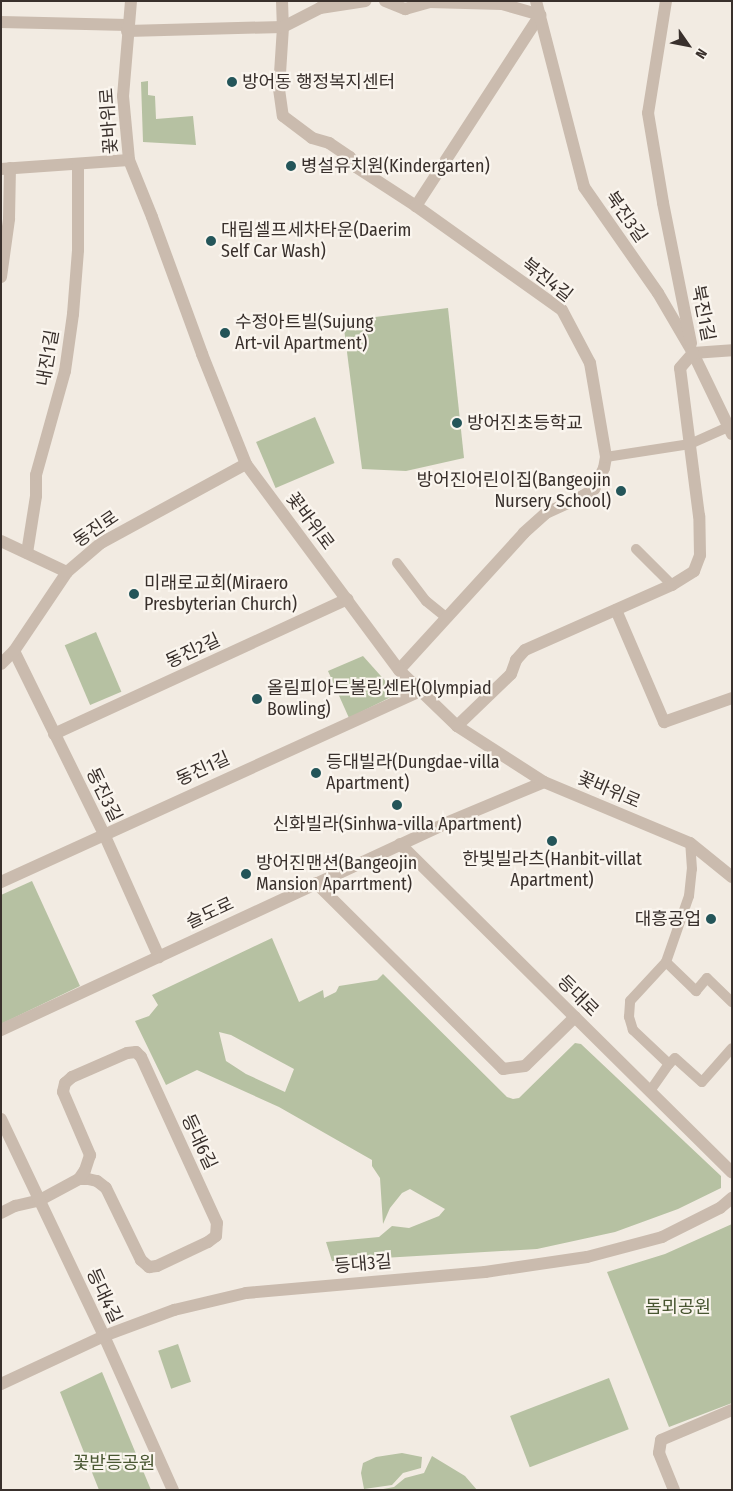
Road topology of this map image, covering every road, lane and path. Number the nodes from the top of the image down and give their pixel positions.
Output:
1 (131, 1) edge
2 (282, 1) edge
3 (365, 1) edge
4 (385, 1) edge
5 (536, 1) edge
6 (666, 1) edge
7 (540, 15) junction
8 (1, 22) edge
9 (283, 27) junction
10 (127, 28) junction
11 (129, 160) junction
12 (78, 165) junction
13 (5, 169) edge
14 (416, 206) junction
15 (1, 277) edge
16 (732, 350) edge
17 (693, 353) junction
18 (730, 431) edge
19 (690, 444) junction
20 (606, 457) junction
21 (246, 464) junction
22 (1, 541) edge
23 (636, 549) dead end
24 (27, 553) junction
25 (398, 563) dead end
26 (67, 572) junction
27 (672, 585) junction
28 (347, 599) junction
29 (616, 610) junction
30 (447, 618) junction
31 (14, 651) junction
32 (1, 664) edge
33 (399, 670) junction
34 (420, 691) junction
35 (732, 698) edge
36 (457, 726) junction
37 (54, 734) junction
38 (544, 782) junction
39 (104, 834) junction
40 (690, 843) junction
41 (400, 844) junction
42 (732, 877) edge
43 (1, 882) edge
44 (316, 883) junction
45 (159, 957) junction
46 (666, 962) junction
47 (732, 1002) edge
48 (575, 1017) junction
49 (1, 1030) edge
50 (732, 1048) edge
51 (669, 1064) junction
52 (650, 1091) junction
53 (1, 1119) edge
54 (732, 1173) edge
55 (79, 1179) junction
56 (732, 1198) edge
57 (40, 1200) junction
58 (1, 1213) edge
59 (104, 1336) junction
60 (1, 1384) edge
61 (732, 1410) edge
62 (173, 1490) edge
63 (674, 1490) edge

1 - 10 street, 꽃바위로
2 - 9 street, 북진4길
3 - 9 street
4 - 7 street
5 - 7 street, 북진3길
6 - 17 street, 북진1길
7 - 14 street
7 - 17 street, 북진3길
8 - 10 street
9 - 10 street
9 - 14 street, 북진4길
10 - 11 street, 꽃바위로
11 - 12 street
11 - 21 street, 꽃바위로
12 - 13 street
12 - 24 street, 내진1길
13 - 15 street
14 - 20 street, 북진4길
16 - 17 street
17 - 18 street, 북진3길
17 - 19 street, 북진1길
18 - 19 lane
19 - 20 lane
19 - 27 street, 북진1길
20 - 30 street, 북진4길
21 - 26 street, 동진로
21 - 28 street, 꽃바위로
22 - 24 street
23 - 27 lane
24 - 26 street
25 - 30 lane
26 - 31 street, 동진로
27 - 29 street, 북진1길
28 - 33 street, 꽃바위로
28 - 37 street, 동진2길
29 - 35 street
29 - 36 street, 북진1길
30 - 33 street, 북진4길
31 - 32 street, 동진로
31 - 37 street, 동진3길
33 - 34 street, 꽃바위로
34 - 36 street, 꽃바위로
34 - 39 street, 동진1길
36 - 38 street, 꽃바위로
37 - 39 street, 동진3길
38 - 40 street, 꽃바위로
38 - 41 street, 슬도로
39 - 43 street, 동진1길
39 - 45 street, 동진3길
40 - 42 street, 꽃바위로
40 - 46 lane
41 - 44 street, 슬도로
41 - 48 street, 등대로
44 - 45 street, 슬도로
44 - 48 street
45 - 49 street, 슬도로
46 - 47 lane
46 - 51 lane
48 - 52 street, 등대로
50 - 51 lane
51 - 52 lane
52 - 54 street, 등대로
53 - 57 street, 등대4길
55 - 55 street, 등대6길
55 - 57 street
56 - 59 street, 등대3길
57 - 58 street
57 - 59 street, 등대4길
59 - 60 street, 등대3길
59 - 62 street, 등대4길
61 - 63 street

